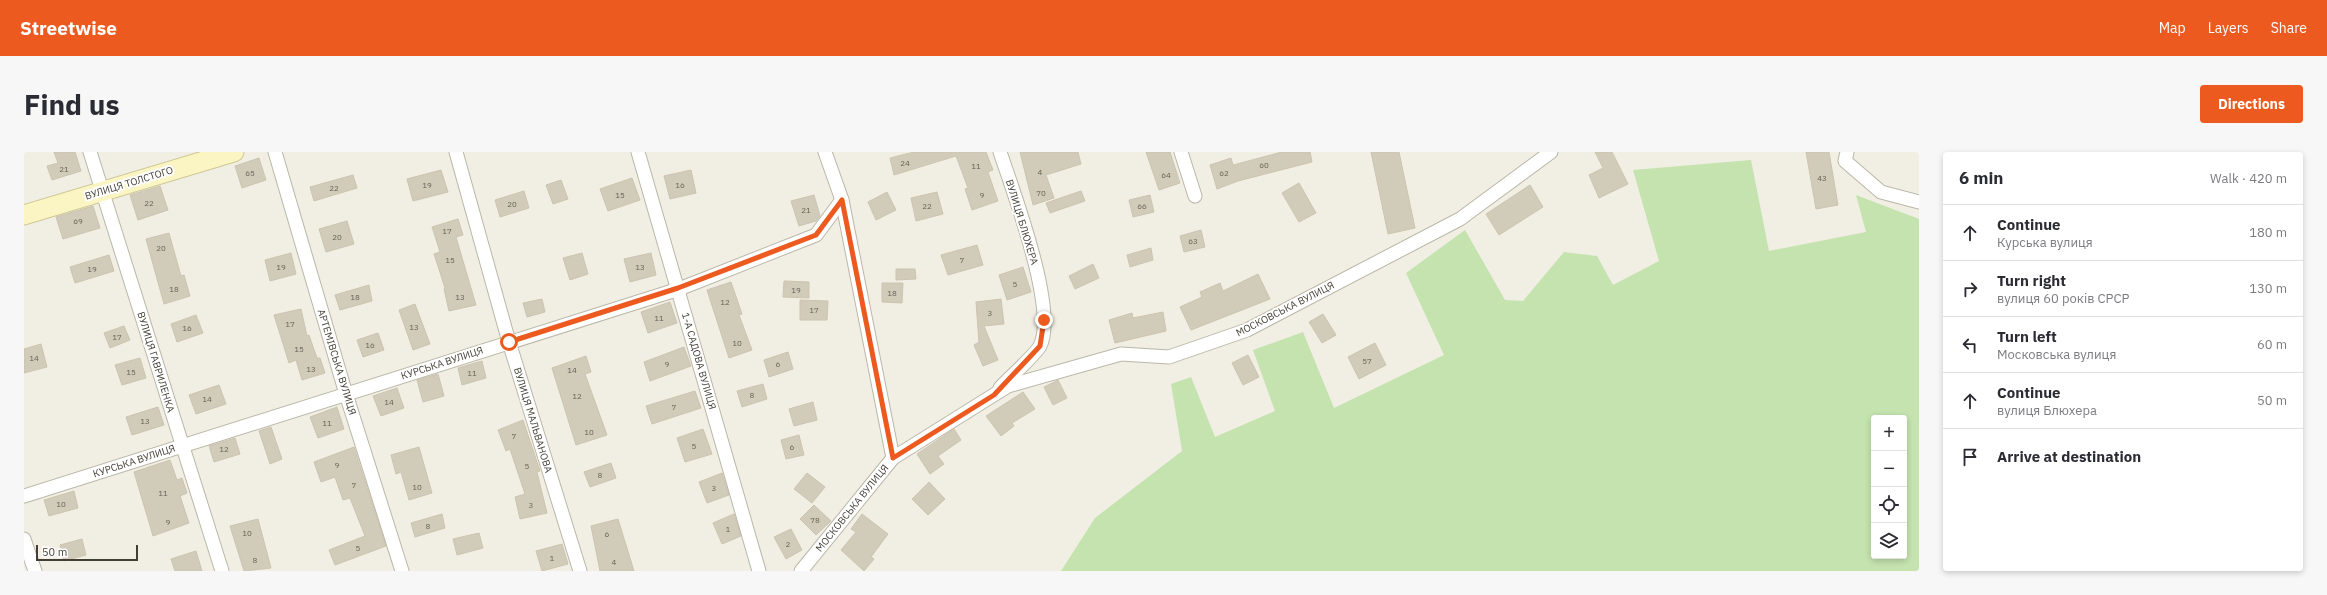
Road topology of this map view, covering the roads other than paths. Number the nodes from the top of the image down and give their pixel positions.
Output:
1 (90, 152) edge
2 (234, 152) edge
3 (275, 152) edge
4 (456, 152) edge
5 (638, 152) edge
6 (825, 152) edge
7 (1000, 152) edge
8 (1181, 152) edge
9 (1551, 152) edge
10 (1847, 152) edge
11 (102, 191) junction
12 (1195, 196) dead end
13 (842, 200) junction
14 (1919, 202) edge
15 (24, 216) edge
16 (678, 288) junction
17 (509, 342) junction
18 (346, 394) junction
19 (994, 395) junction
20 (182, 446) junction
21 (893, 458) junction
22 (24, 496) edge
23 (24, 539) edge
24 (35, 571) edge
25 (222, 571) edge
26 (402, 571) edge
27 (580, 571) edge
28 (759, 571) edge
29 (801, 571) edge

1 - 11 street, ВУЛИЦЯ ГАВРИЛЕНКА
2 - 11 street, ВУЛИЦЯ ТОЛСТОГО
3 - 18 street, АРТЕМІВСЬКА ВУЛИЦЯ
4 - 17 street, ВУЛИЦЯ МАЛЬВАНОВА
5 - 16 street, 1-А САДОВА ВУЛИЦЯ
6 - 13 street
7 - 19 street, ВУЛИЦЯ БЛЮХЕРА
8 - 12 street
9 - 19 street, МОСКОВСЬКА ВУЛИЦЯ
10 - 14 street
11 - 15 street, ВУЛИЦЯ ТОЛСТОГО
11 - 20 street, ВУЛИЦЯ ГАВРИЛЕНКА
13 - 16 street, КУРСЬКА ВУЛИЦЯ
13 - 21 street
16 - 17 street, КУРСЬКА ВУЛИЦЯ
16 - 28 street, 1-А САДОВА ВУЛИЦЯ
17 - 18 street, КУРСЬКА ВУЛИЦЯ
17 - 27 street, ВУЛИЦЯ МАЛЬВАНОВА
18 - 20 street, КУРСЬКА ВУЛИЦЯ
18 - 26 street, АРТЕМІВСЬКА ВУЛИЦЯ
19 - 21 street, МОСКОВСЬКА ВУЛИЦЯ
20 - 22 street, КУРСЬКА ВУЛИЦЯ
20 - 25 street, ВУЛИЦЯ ГАВРИЛЕНКА
21 - 29 street, МОСКОВСЬКА ВУЛИЦЯ
23 - 24 street

